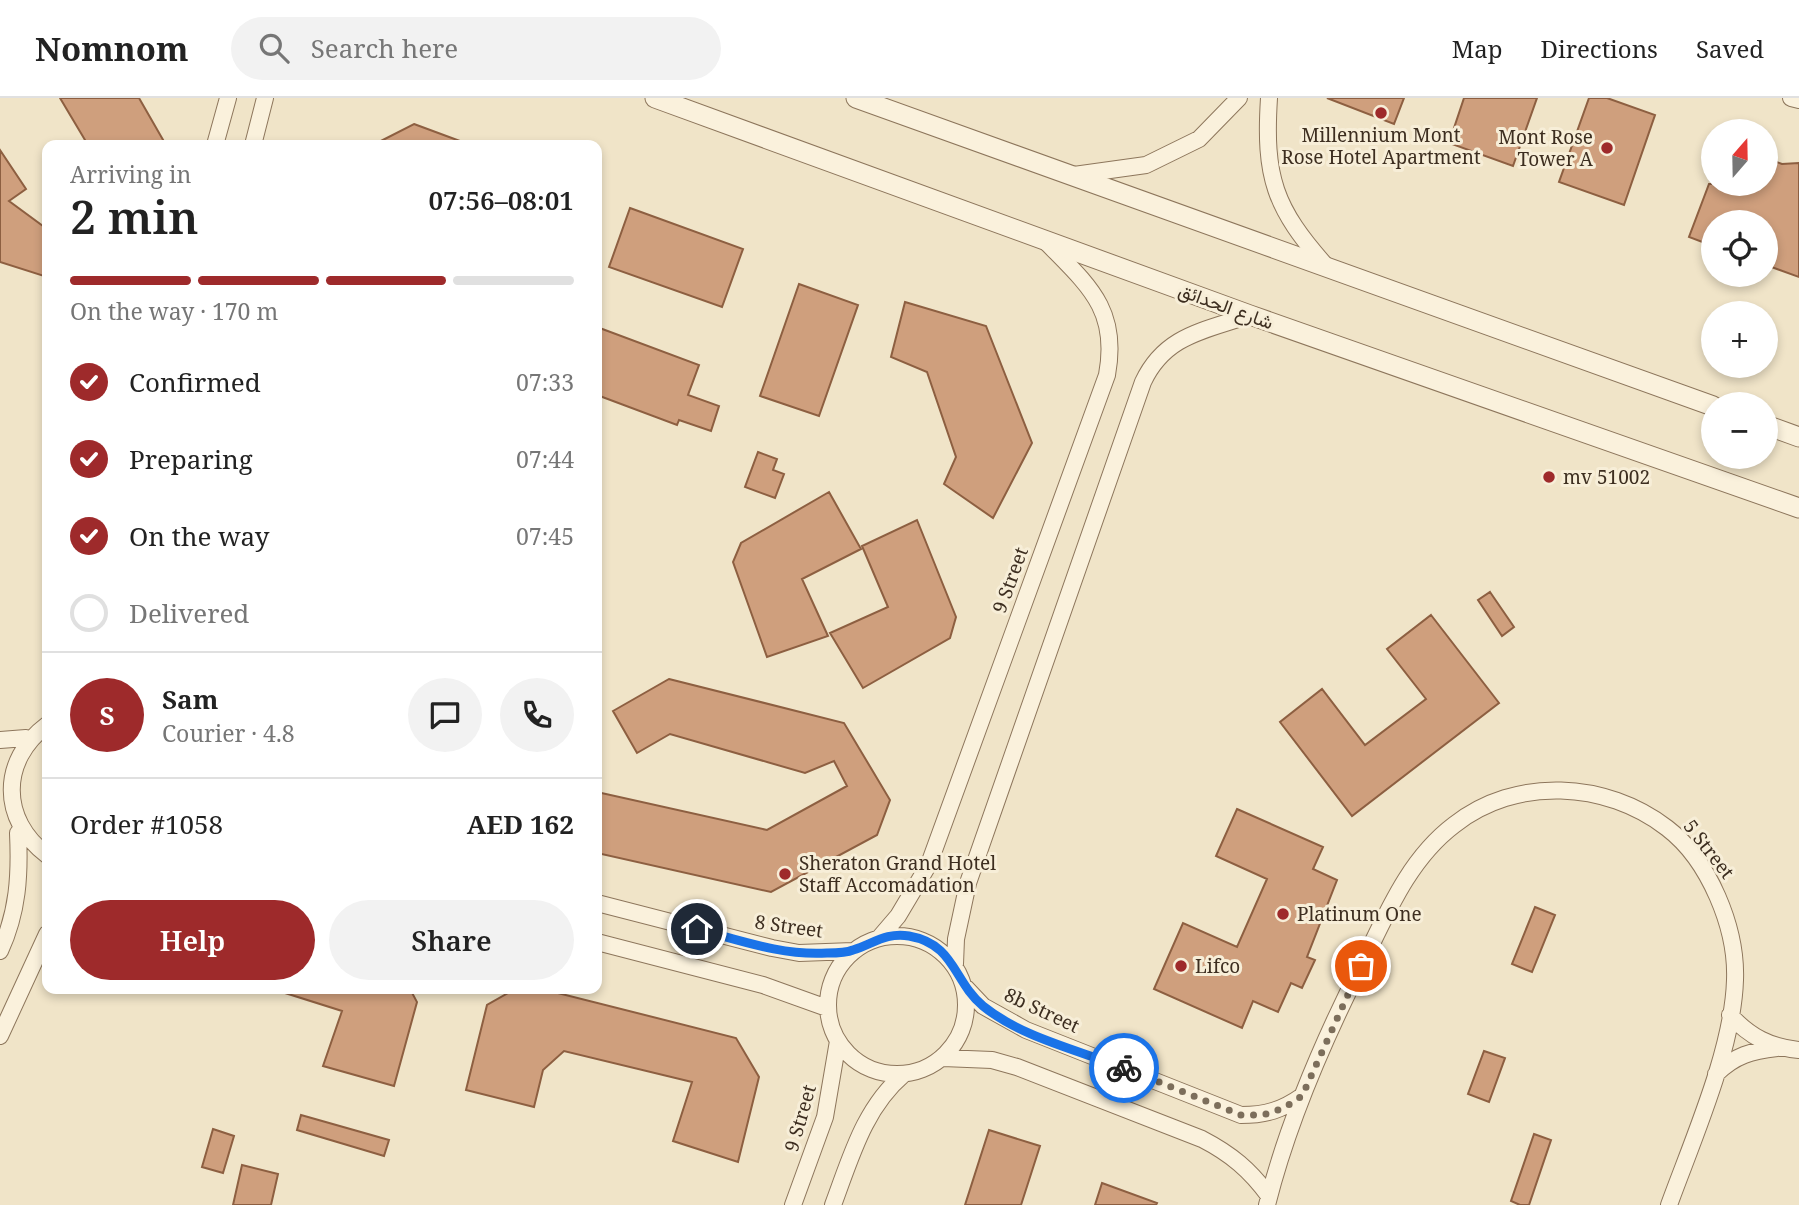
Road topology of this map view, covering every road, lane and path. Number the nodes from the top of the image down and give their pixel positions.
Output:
1 (228, 98) edge
2 (265, 98) edge
3 (655, 98) edge
4 (856, 98) edge
5 (1239, 98) edge
6 (1269, 98) edge
7 (1791, 98) edge
8 (1799, 100) edge
9 (216, 140) edge
10 (254, 140) edge
11 (1074, 176) junction
12 (1046, 241) junction
13 (1327, 267) junction
14 (1250, 315) junction
15 (1701, 402) edge
16 (1778, 429) edge
17 (1799, 436) edge
18 (1799, 508) edge
19 (42, 728) edge
20 (26, 738) junction
21 (0, 740) edge
22 (2, 802) edge
23 (18, 832) junction
24 (42, 852) edge
25 (602, 904) edge
26 (880, 937) junction
27 (602, 943) edge
28 (42, 945) edge
29 (0, 951) edge
30 (853, 951) junction
31 (955, 964) junction
32 (966, 988) junction
33 (827, 1008) junction
34 (1730, 1015) junction
35 (0, 1036) edge
36 (838, 1041) junction
37 (1780, 1048) junction
38 (1799, 1050) edge
39 (943, 1058) junction
40 (904, 1074) junction
41 (1715, 1076) junction
42 (1302, 1096) junction
43 (1268, 1201) edge
44 (793, 1205) edge
45 (833, 1205) edge
46 (1669, 1205) edge

1 - 9 street
2 - 10 street
3 - 12 street, شارع الحدائق
4 - 11 street
5 - 11 street
6 - 13 street
7 - 8 street
11 - 13 street
12 - 14 street, شارع الحدائق
12 - 26 street, 9 Street
13 - 15 street
14 - 18 street, شارع الحدائق
14 - 31 street
16 - 17 street
19 - 20 street
20 - 21 street
20 - 22 street
22 - 23 street
23 - 24 street
23 - 29 street
25 - 30 street, 8 Street
26 - 30 street
26 - 31 street
27 - 33 street
28 - 35 street
30 - 33 street
31 - 32 street
32 - 39 street
32 - 42 street, 8b Street
33 - 36 street
34 - 37 street
34 - 41 street, 5 Street
34 - 42 street, 5 Street
36 - 40 street
36 - 44 street, 9 Street
37 - 38 street
37 - 41 street
39 - 40 street
39 - 43 street
40 - 45 street
41 - 46 street, 5 Street
42 - 43 street, 5 Street

